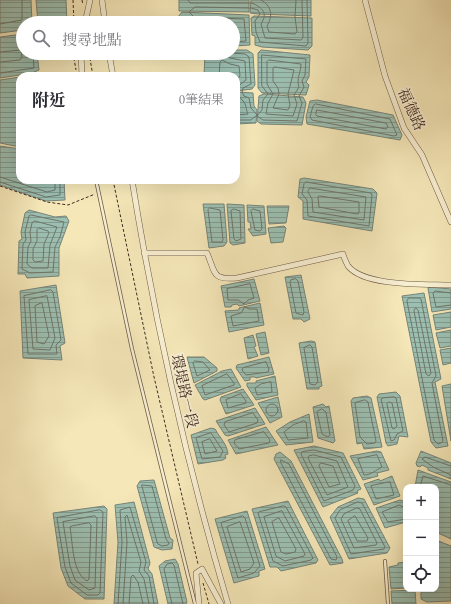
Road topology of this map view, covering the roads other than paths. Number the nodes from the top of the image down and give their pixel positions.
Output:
1 (90, 0) edge
2 (102, 0) edge
3 (365, 0) edge
4 (87, 16) edge
5 (104, 16) edge
6 (81, 60) edge
7 (110, 60) edge
8 (80, 72) edge
9 (112, 72) edge
10 (97, 184) edge
11 (133, 184) edge
12 (451, 222) edge
13 (144, 253) junction
14 (451, 285) edge
15 (385, 561) dead end
16 (195, 604) edge
17 (199, 604) edge
18 (222, 604) edge
19 (228, 604) edge
20 (388, 604) edge

1 - 4 street
2 - 5 street
3 - 12 street, 福德路
6 - 8 street
7 - 9 street
10 - 16 lane
11 - 13 street, 環堤路一段
13 - 14 street
13 - 19 street, 環堤路一段
15 - 20 lane
17 - 18 street

